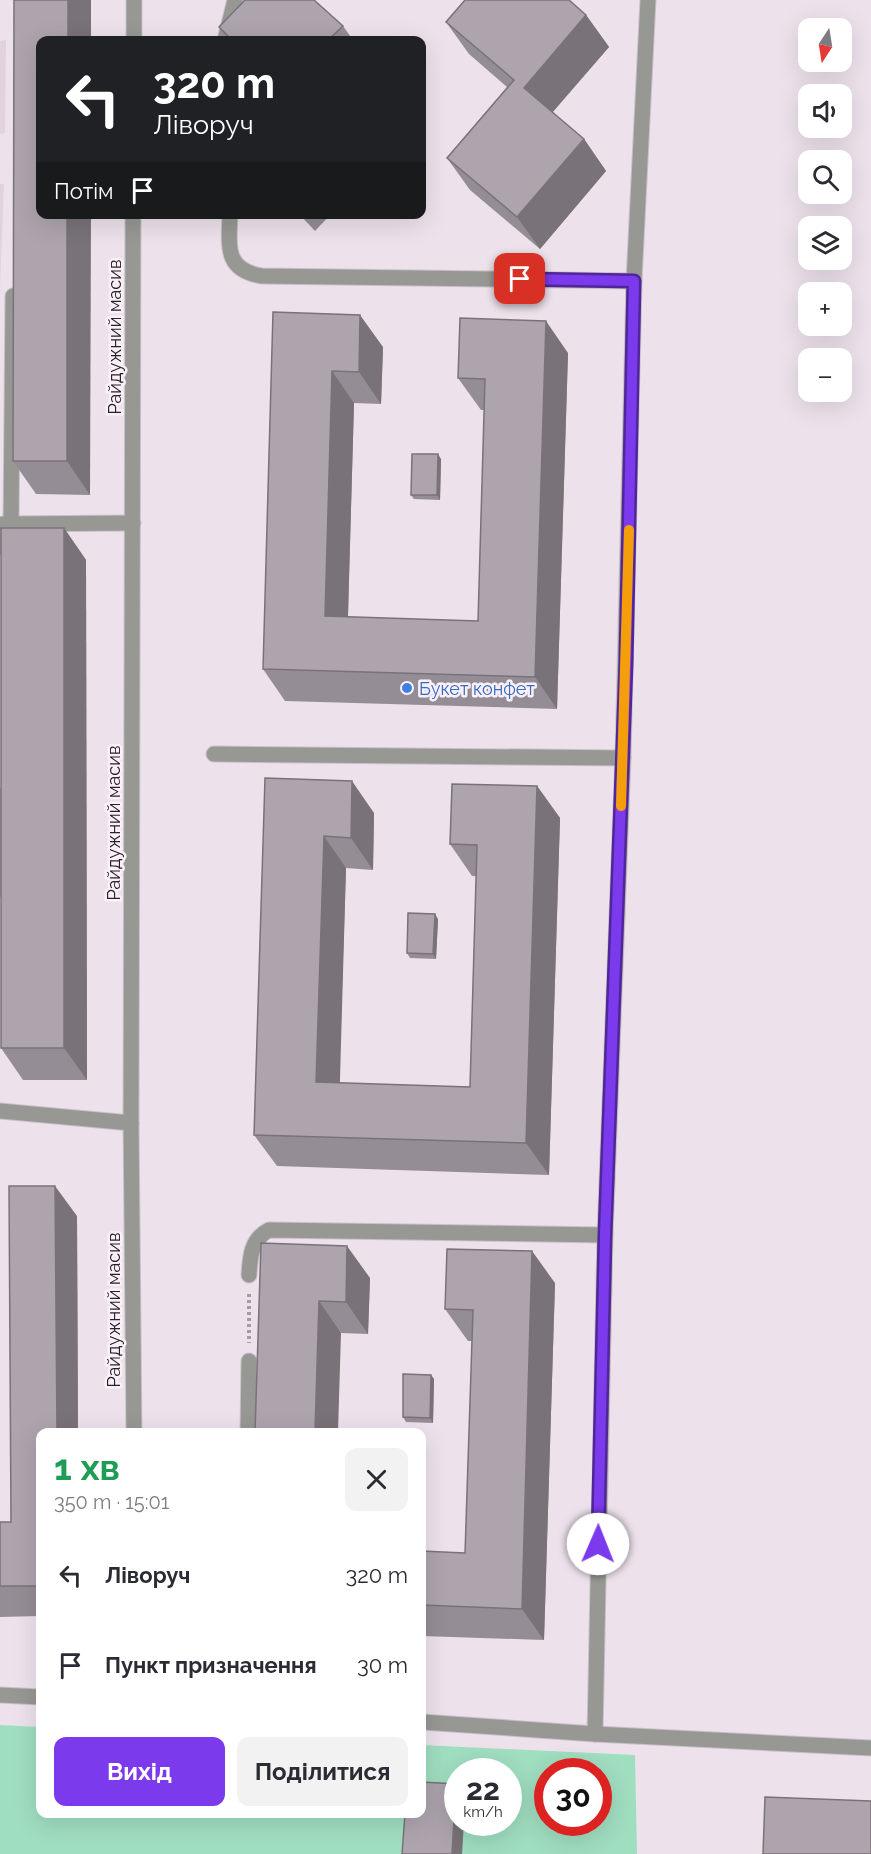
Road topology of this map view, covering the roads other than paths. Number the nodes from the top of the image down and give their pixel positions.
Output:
1 (134, 0) edge
2 (235, 0) edge
3 (648, 0) edge
4 (134, 36) edge
5 (226, 36) edge
6 (134, 219) edge
7 (230, 219) edge
8 (634, 281) junction
9 (14, 286) edge
10 (133, 523) junction
11 (5, 524) edge
12 (4, 558) edge
13 (214, 754) dead end
14 (623, 758) junction
15 (1, 783) edge
16 (0, 890) edge
17 (0, 1111) edge
18 (131, 1123) junction
19 (605, 1235) junction
20 (249, 1275) road end
21 (249, 1361) road end
22 (134, 1428) edge
23 (248, 1428) edge
24 (0, 1695) edge
25 (36, 1697) edge
26 (426, 1722) edge
27 (595, 1734) junction
28 (871, 1748) edge

1 - 4 street
2 - 5 street
3 - 8 street
6 - 10 street, Райдужний масив
7 - 8 street
8 - 14 street
9 - 11 street
10 - 11 street
10 - 18 street, Райдужний масив
11 - 12 street
13 - 14 street
14 - 19 street
15 - 16 street
17 - 18 street
18 - 22 street, Райдужний масив
19 - 20 street
19 - 27 street
21 - 23 street
24 - 25 street
26 - 27 street
27 - 28 street

